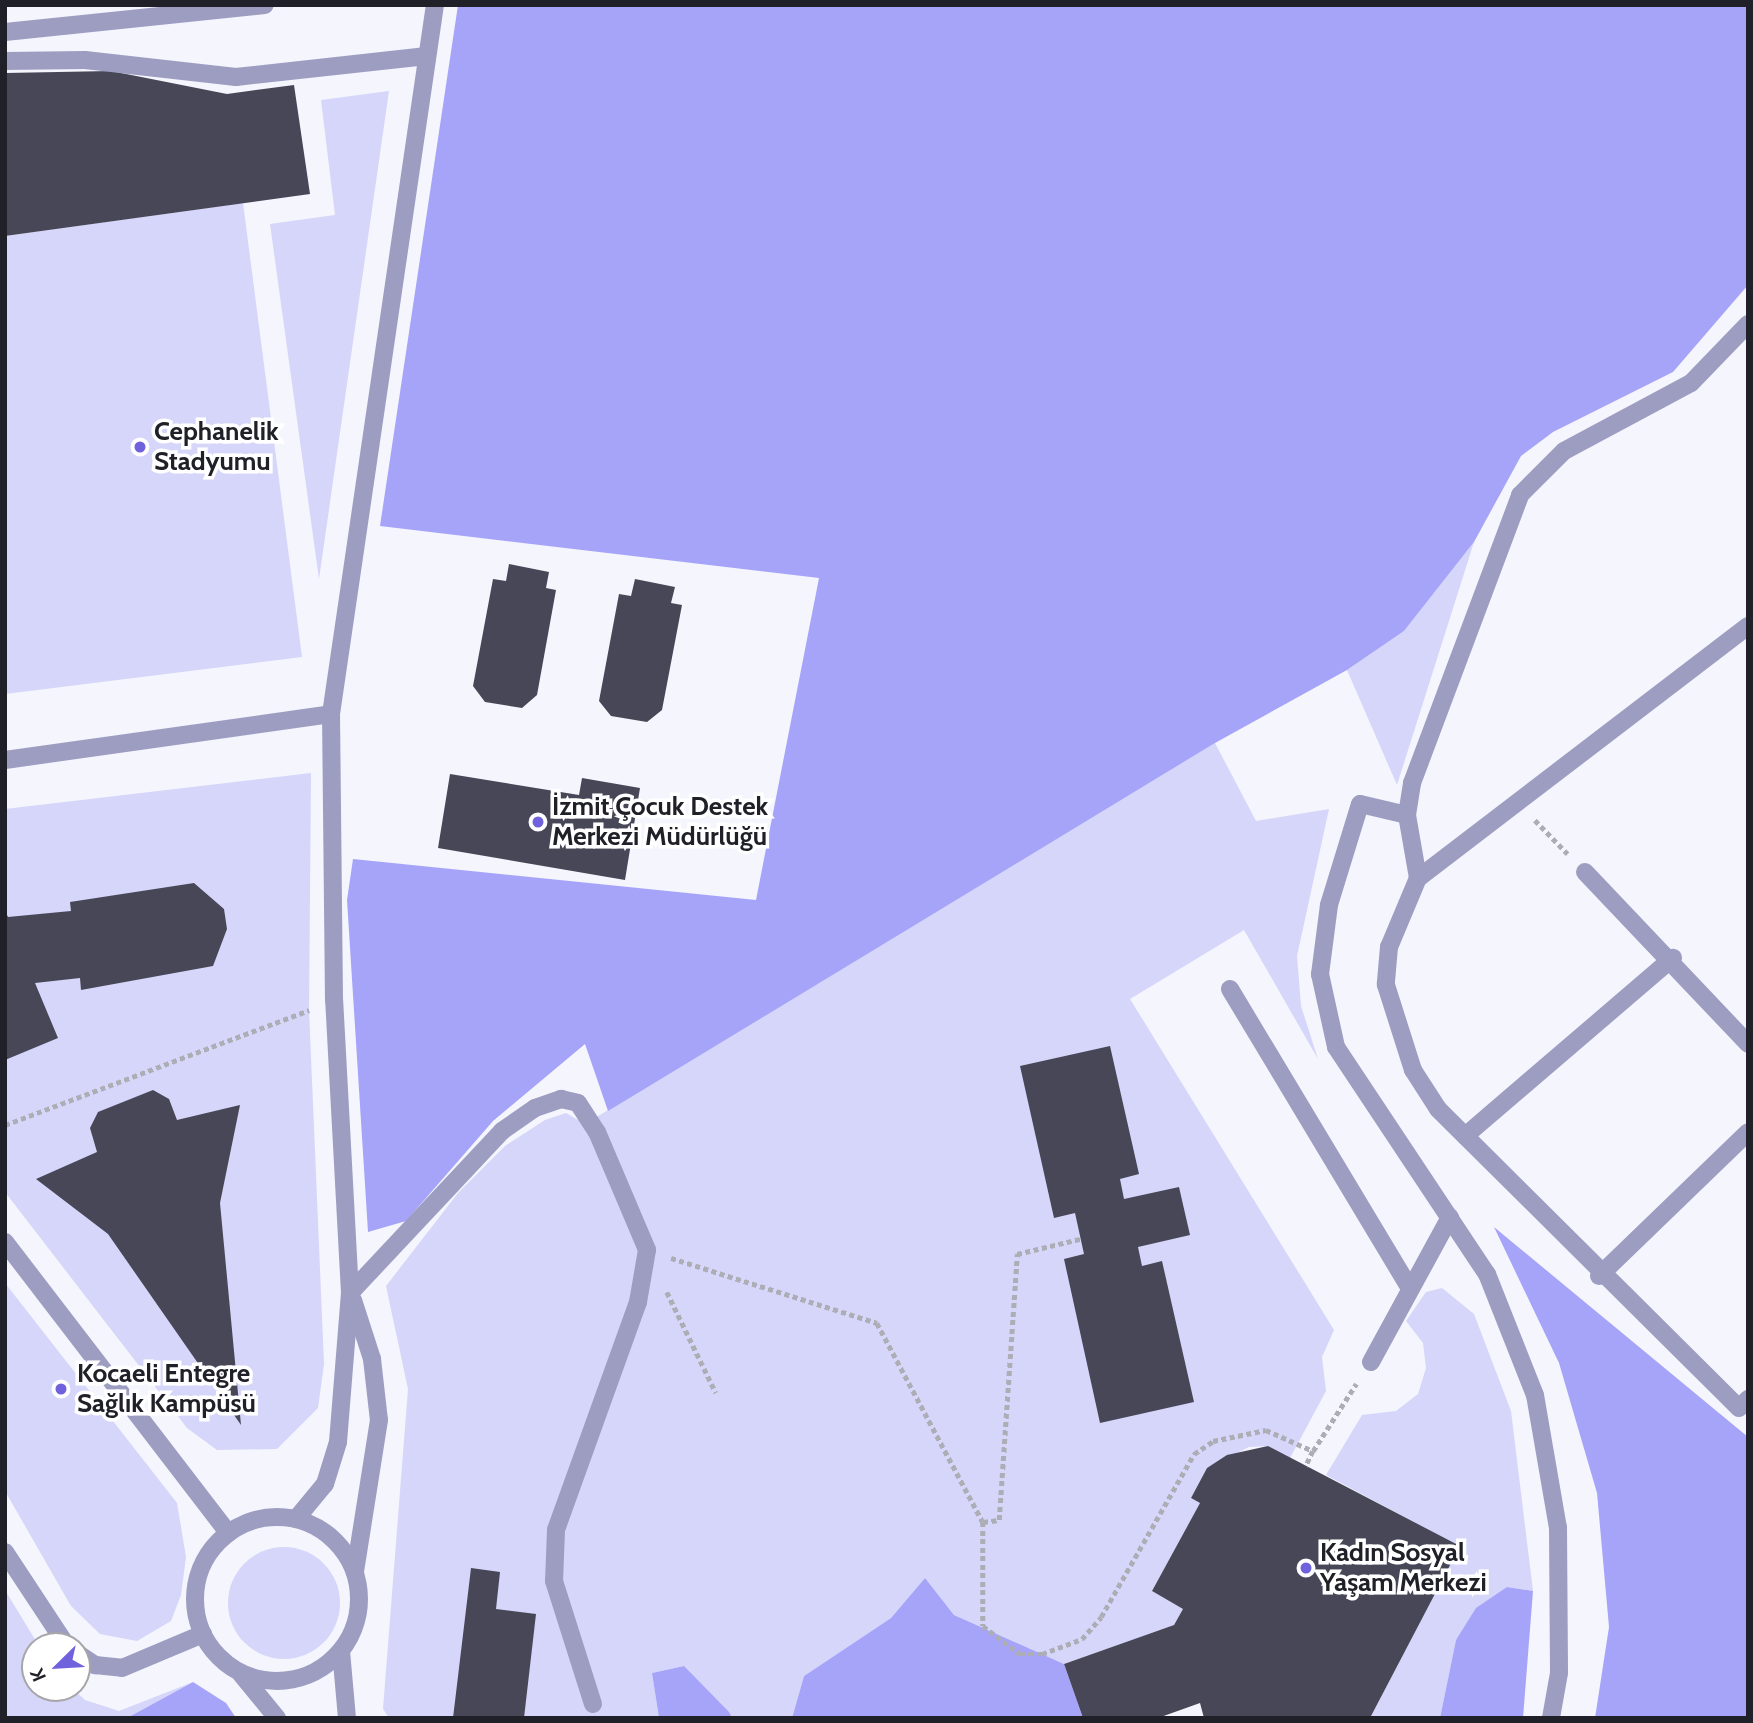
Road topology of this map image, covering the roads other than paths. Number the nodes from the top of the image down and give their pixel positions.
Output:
1 (265, 5) edge
2 (436, 5) edge
3 (5, 32) edge
4 (427, 56) junction
5 (5, 61) edge
6 (1748, 324) edge
7 (1748, 626) edge
8 (331, 714) junction
9 (5, 760) edge
10 (1407, 815) junction
11 (1585, 872) road end
12 (1418, 878) junction
13 (1672, 958) junction
14 (1230, 989) dead end
15 (1748, 1044) edge
16 (1748, 1132) edge
17 (1465, 1136) junction
18 (1450, 1217) junction
19 (5, 1242) edge
20 (1599, 1276) junction
21 (1410, 1289) junction
22 (350, 1293) junction
23 (1371, 1362) road end
24 (1745, 1407) edge
25 (296, 1519) junction
26 (228, 1533) junction
27 (5, 1552) edge
28 (355, 1572) junction
29 (58, 1632) edge
30 (202, 1634) junction
31 (341, 1651) junction
32 (91, 1662) edge
33 (241, 1674) junction
34 (593, 1704) dead end
35 (277, 1718) edge
36 (347, 1718) edge
37 (1551, 1718) edge

1 - 3 street
2 - 4 street
4 - 5 street
4 - 8 street
6 - 10 street
7 - 12 street
8 - 9 street
8 - 22 street
10 - 12 street
10 - 18 street
11 - 13 street
12 - 17 street
13 - 15 street
13 - 17 street
14 - 21 street
16 - 20 street
17 - 20 street
18 - 21 street
18 - 37 street
19 - 26 street
20 - 24 street
21 - 23 street
22 - 25 street
22 - 28 street
22 - 34 street
25 - 26 street
25 - 28 street
26 - 30 street
27 - 29 street
28 - 31 street
30 - 32 street
30 - 33 street
31 - 33 street
31 - 36 street
33 - 35 street

